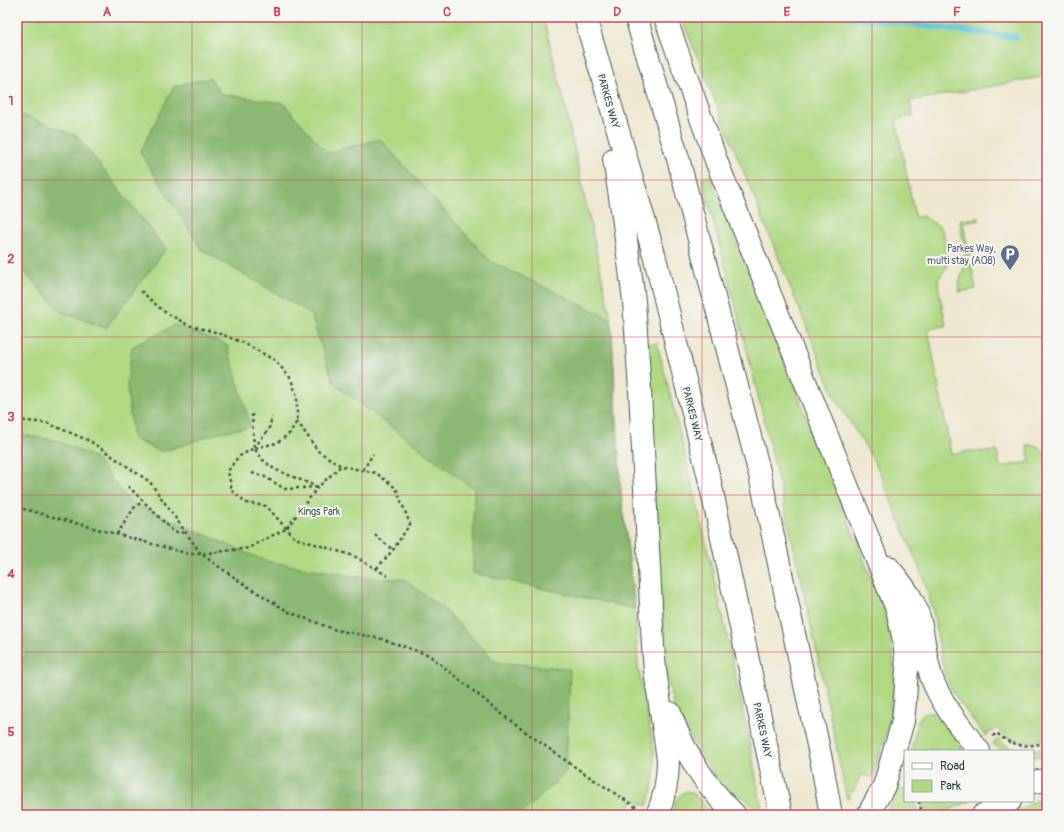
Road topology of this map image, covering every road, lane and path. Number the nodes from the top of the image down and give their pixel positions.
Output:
1 (585, 17) edge
2 (636, 17) edge
3 (665, 17) edge
4 (595, 50) junction
5 (141, 291) dead end
6 (252, 414) dead end
7 (272, 418) dead end
8 (17, 420) edge
9 (297, 421) junction
10 (254, 448) junction
11 (372, 454) dead end
12 (341, 466) junction
13 (363, 470) junction
14 (252, 473) dead end
15 (128, 486) dead end
16 (318, 487) junction
17 (143, 501) junction
18 (17, 509) edge
19 (286, 529) junction
20 (117, 534) junction
21 (187, 534) junction
22 (375, 535) dead end
23 (873, 549) junction
24 (393, 550) junction
25 (201, 554) junction
26 (376, 569) junction
27 (388, 576) dead end
28 (655, 670) junction
29 (1047, 742) edge
30 (983, 746) edge
31 (1047, 781) edge
32 (1034, 782) edge
33 (1034, 788) edge
34 (919, 802) edge
35 (1008, 802) edge
36 (636, 807) dead end
37 (657, 815) edge
38 (735, 815) edge
39 (781, 815) edge
40 (831, 815) edge
41 (868, 815) edge
42 (922, 815) edge
43 (983, 815) edge

1 - 4 main road, PARKES WAY
2 - 40 main road
3 - 23 main road
4 - 28 main road
4 - 39 main road, PARKES WAY
5 - 9 path
6 - 10 path
7 - 10 path
8 - 21 path
9 - 10 path
9 - 12 path
10 - 16 path
10 - 19 path
11 - 13 path
12 - 13 path
12 - 16 path
13 - 24 path
14 - 16 path
15 - 17 path
16 - 19 path
17 - 20 path
17 - 21 path
18 - 20 path
19 - 25 path
19 - 26 path
20 - 25 path
21 - 25 path
22 - 24 path
23 - 30 main road
23 - 41 main road
24 - 26 path
25 - 36 path
26 - 27 path
28 - 37 main road
28 - 38 main road
29 - 30 path
31 - 32 main road
31 - 33 main road
34 - 42 path
35 - 43 main road

